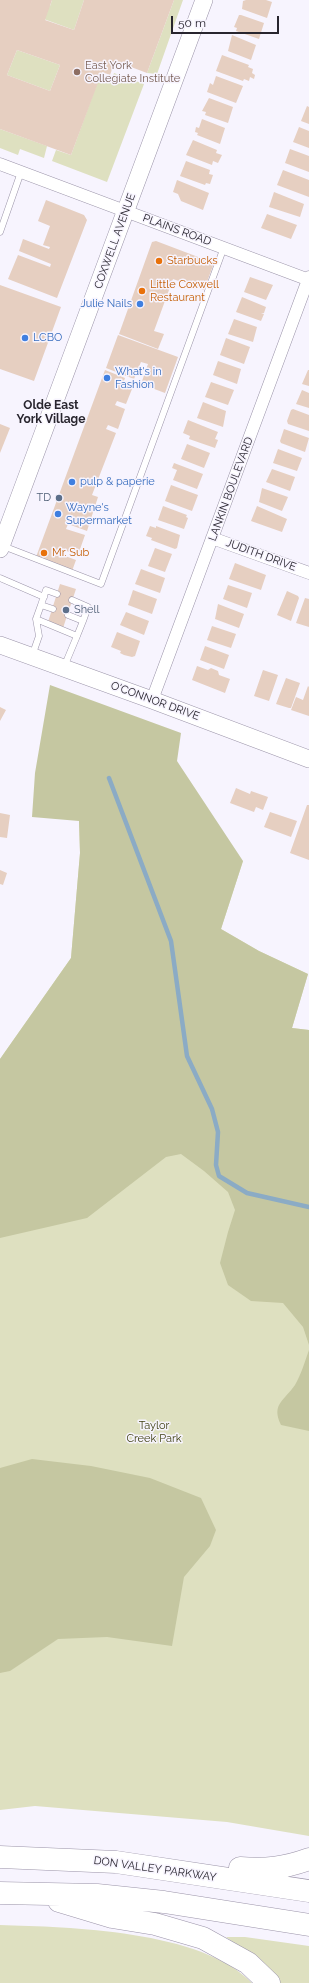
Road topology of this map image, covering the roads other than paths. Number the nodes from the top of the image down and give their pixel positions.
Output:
1 (204, 0) edge
2 (0, 164) edge
3 (21, 172) junction
4 (126, 211) junction
5 (0, 232) edge
6 (224, 247) junction
7 (309, 279) edge
8 (212, 538) junction
9 (1, 547) edge
10 (309, 572) edge
11 (0, 578) edge
12 (57, 594) dead end
13 (44, 597) junction
14 (72, 600) dead end
15 (41, 605) junction
16 (52, 609) dead end
17 (68, 615) dead end
18 (36, 620) junction
19 (83, 621) junction
20 (77, 636) junction
21 (0, 645) edge
22 (32, 657) junction
23 (63, 668) junction
24 (152, 700) junction
25 (309, 759) edge
26 (0, 1857) edge
27 (309, 1859) edge
28 (116, 1862) junction
29 (309, 1891) edge
30 (31, 1892) junction
31 (0, 1893) edge
32 (309, 1925) edge
33 (269, 1983) edge

1 - 4 main road, COXWELL AVENUE
2 - 3 street, PLAINS ROAD
3 - 4 street, PLAINS ROAD
3 - 5 lane
4 - 6 street, PLAINS ROAD
4 - 9 main road, COXWELL AVENUE
6 - 7 street, PLAINS ROAD
6 - 9 lane
7 - 8 street, LANKIN BOULEVARD
8 - 10 street, JUDITH DRIVE
8 - 24 street, LANKIN BOULEVARD
11 - 13 lane
12 - 13 lane
13 - 15 lane
14 - 19 lane
15 - 16 lane
15 - 18 lane
17 - 19 lane
18 - 20 lane
18 - 22 lane
19 - 20 lane
20 - 23 lane
21 - 22 main road, O'CONNOR DRIVE
22 - 23 main road, O'CONNOR DRIVE
23 - 24 main road, O'CONNOR DRIVE
24 - 25 main road, O'CONNOR DRIVE
26 - 28 highway, DON VALLEY PARKWAY
27 - 28 highway
28 - 29 highway, DON VALLEY PARKWAY
30 - 31 highway
30 - 32 highway
30 - 33 highway

